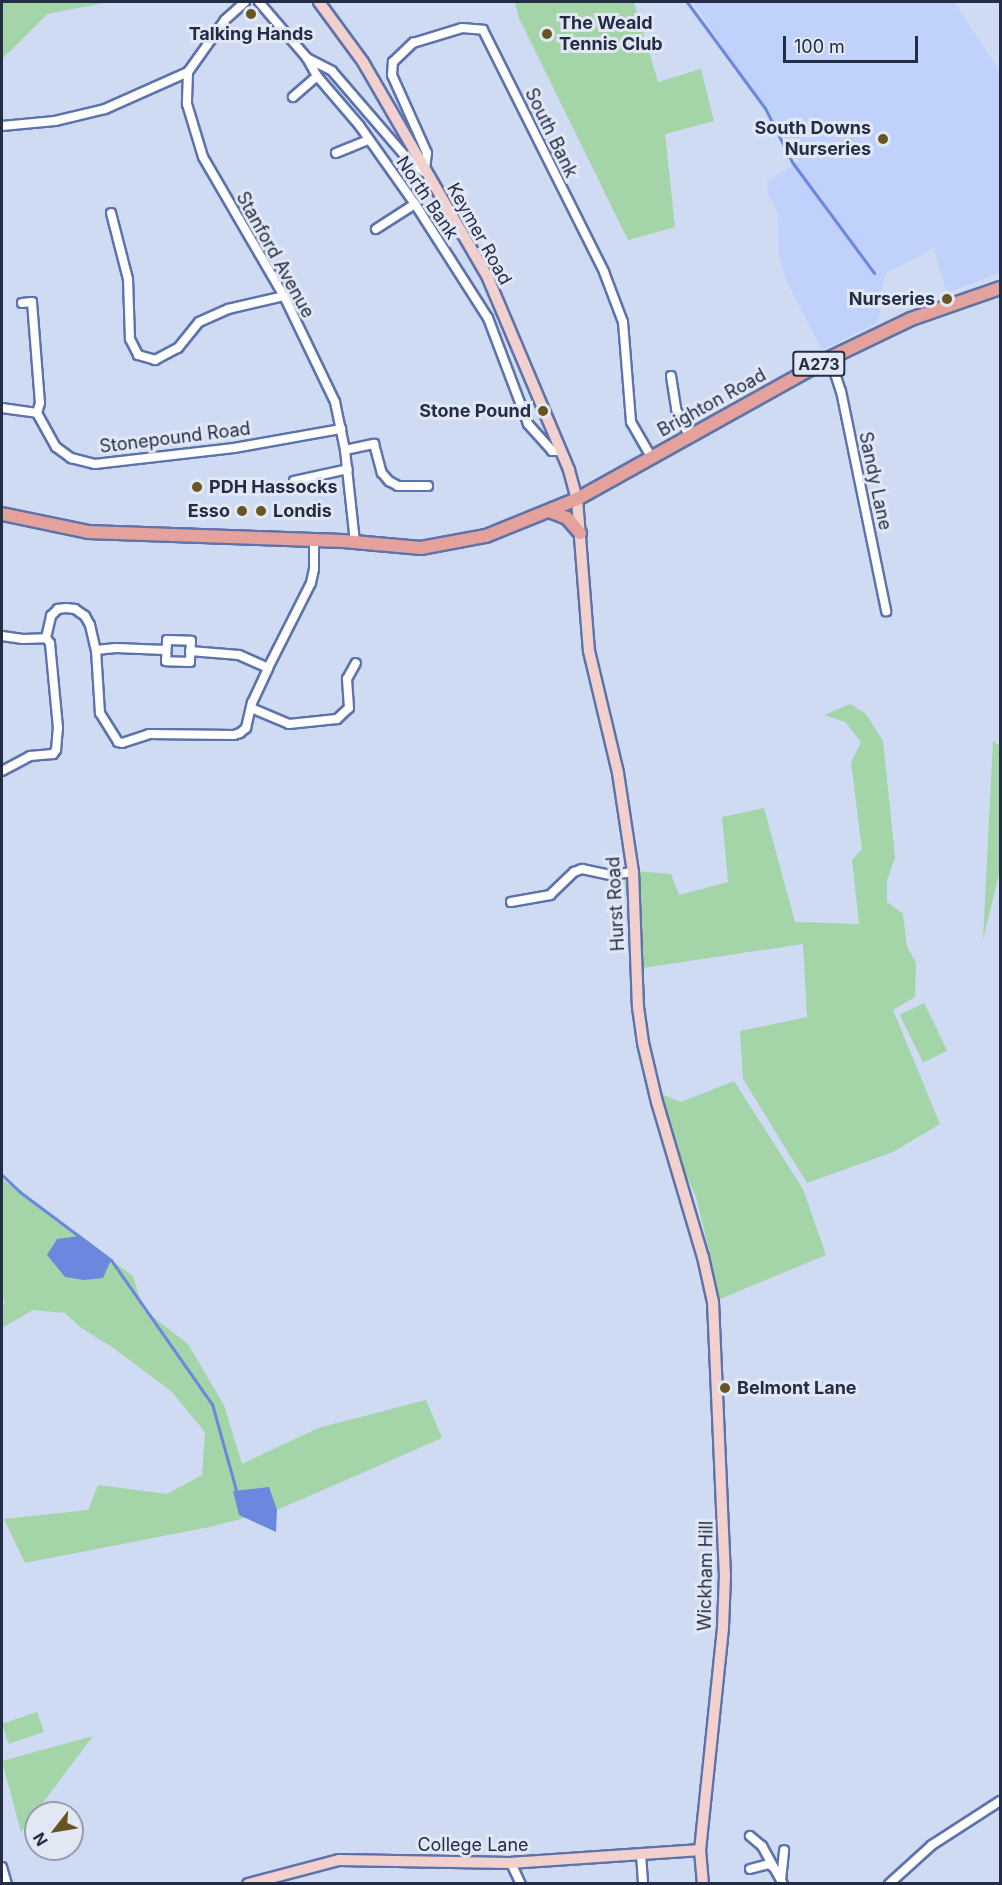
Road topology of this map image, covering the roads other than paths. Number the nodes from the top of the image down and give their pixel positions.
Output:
1 (245, 2) edge
2 (259, 2) edge
3 (319, 2) edge
4 (308, 58) junction
5 (188, 72) junction
6 (317, 76) junction
7 (293, 98) dead end
8 (2, 126) edge
9 (368, 140) junction
10 (336, 153) dead end
11 (425, 173) junction
12 (414, 204) junction
13 (111, 213) dead end
14 (375, 229) dead end
15 (1000, 288) edge
16 (284, 296) junction
17 (22, 303) dead end
18 (830, 358) junction
19 (671, 376) dead end
20 (2, 408) edge
21 (37, 413) junction
22 (341, 429) junction
23 (689, 436) junction
24 (345, 450) junction
25 (561, 452) junction
26 (651, 456) junction
27 (348, 469) junction
28 (294, 481) dead end
29 (428, 486) dead end
30 (577, 499) junction
31 (549, 511) junction
32 (2, 514) edge
33 (580, 533) junction
34 (314, 541) junction
35 (355, 542) junction
36 (886, 611) dead end
37 (2, 636) edge
38 (46, 638) junction
39 (96, 650) junction
40 (166, 650) junction
41 (190, 651) junction
42 (356, 663) dead end
43 (268, 668) junction
44 (251, 708) junction
45 (2, 771) edge
46 (633, 873) junction
47 (511, 902) dead end
48 (713, 1302) joint
49 (1000, 1801) edge
50 (750, 1836) dead end
51 (700, 1850) junction
52 (784, 1850) dead end
53 (640, 1854) junction
54 (511, 1863) junction
55 (2, 1867) edge
56 (773, 1867) junction
57 (750, 1869) dead end
58 (782, 1882) edge
59 (7, 1884) edge
60 (248, 1884) edge
61 (521, 1884) edge
62 (643, 1884) edge
63 (703, 1884) edge
64 (889, 1884) edge

1 - 5 street
2 - 4 street
3 - 11 main road, Keymer Road
4 - 6 street, North Bank
4 - 11 street
5 - 8 street
5 - 16 street, Stanford Avenue
6 - 7 street
6 - 9 street, North Bank
9 - 10 street
9 - 12 street, North Bank
11 - 25 main road, Keymer Road
11 - 26 street, South Bank
12 - 14 street
12 - 25 street, North Bank
13 - 16 street
15 - 18 main road, Brighton Road / A273
16 - 22 street, Stanford Avenue
17 - 21 street
18 - 23 main road, Brighton Road / A273
18 - 36 street, Sandy Lane
19 - 23 street
20 - 21 street
21 - 22 street, Stonepound Road
22 - 24 street, Stanford Avenue
23 - 26 main road, Brighton Road / A273
24 - 27 street, Stanford Avenue
24 - 29 street
25 - 30 main road, Keymer Road
26 - 30 main road, Brighton Road / A273
27 - 28 street
27 - 35 street, Stanford Avenue
30 - 31 main road, A273
30 - 33 main road, Hurst Road
31 - 33 main road
31 - 35 main road, A273
32 - 34 main road, A273
33 - 46 main road, Hurst Road
34 - 35 main road, A273
34 - 43 street
37 - 38 street
38 - 39 street
38 - 45 street
39 - 40 street
39 - 44 street
40 - 41 street
40 - 41 street
41 - 43 street
42 - 44 street
43 - 44 street
46 - 47 street
46 - 48 main road, Hurst Road
48 - 51 main road, Wickham Hill
49 - 64 street
50 - 56 street
51 - 53 main road, College Lane
51 - 63 main road, Wickham Hill
52 - 58 street
53 - 54 main road, College Lane
53 - 62 street
54 - 60 main road, College Lane
54 - 61 street
55 - 59 street
56 - 57 street
56 - 58 street

